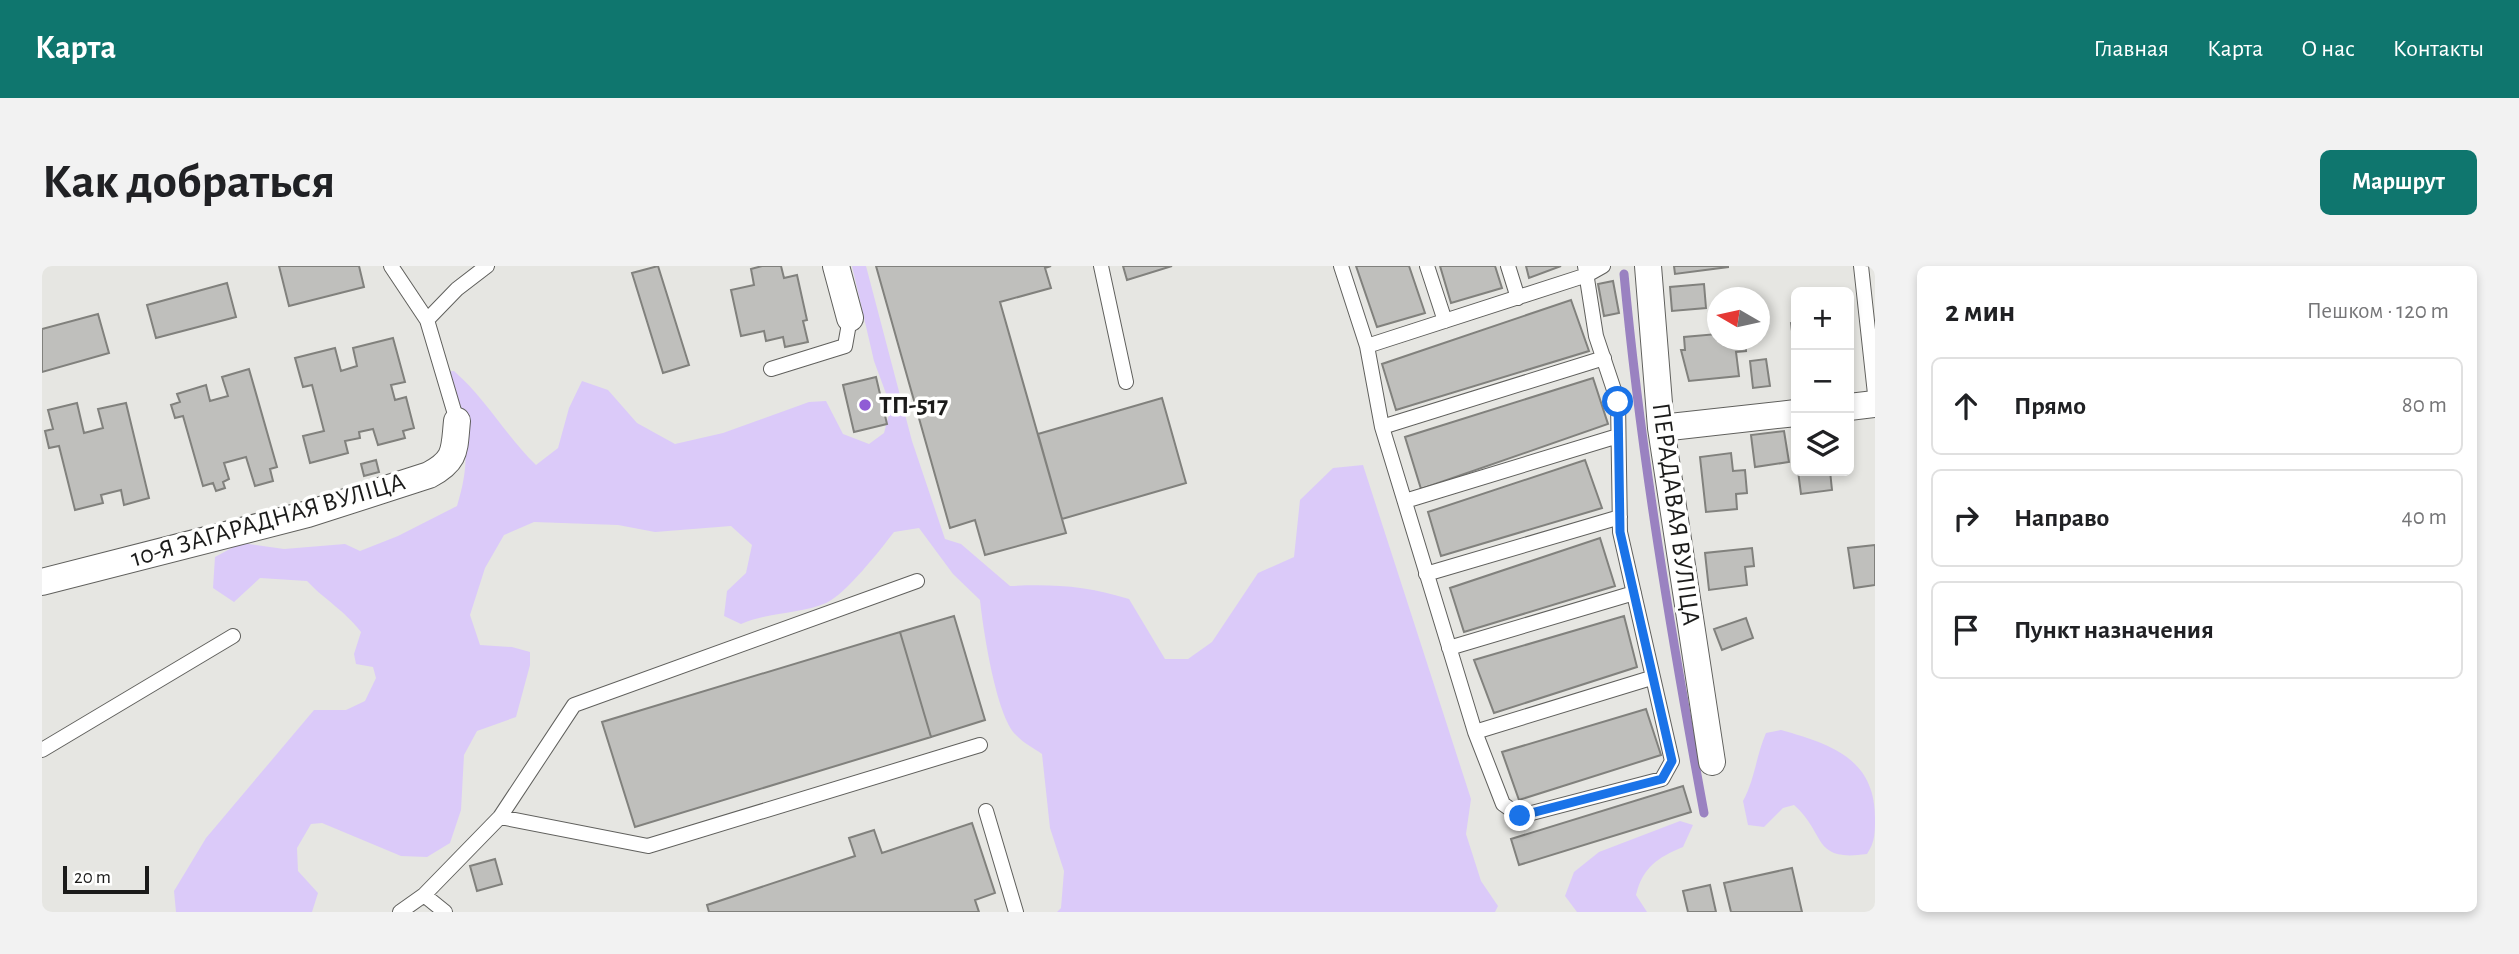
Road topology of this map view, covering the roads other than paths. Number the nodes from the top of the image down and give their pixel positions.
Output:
1 (391, 266) edge
2 (487, 266) edge
3 (836, 266) edge
4 (1101, 266) edge
5 (1341, 266) edge
6 (1427, 266) edge
7 (1507, 266) edge
8 (1603, 266) edge
9 (1648, 266) edge
10 (1861, 266) edge
11 (1586, 270) edge
12 (1518, 298) junction
13 (850, 318) joint
14 (427, 320) junction
15 (1445, 321) junction
16 (1367, 346) junction
17 (1604, 358) junction
18 (771, 369) dead end
19 (1126, 382) dead end
20 (1875, 394) edge
21 (1875, 404) edge
22 (1854, 406) edge
23 (1791, 414) edge
24 (457, 421) joint
25 (1382, 427) junction
26 (1661, 428) junction
27 (1618, 436) junction
28 (1405, 502) junction
29 (1619, 517) junction
30 (1426, 574) junction
31 (917, 581) dead end
32 (42, 582) edge
33 (1634, 593) junction
34 (233, 636) dead end
35 (1449, 648) junction
36 (1651, 678) junction
37 (1475, 732) junction
38 (980, 745) dead end
39 (42, 750) edge
40 (1712, 762) dead end
41 (986, 811) dead end
42 (500, 817) junction
43 (424, 895) junction
44 (400, 912) edge
45 (445, 912) edge
46 (1016, 912) edge

1 - 14 lane
2 - 14 lane
3 - 13 street
4 - 19 lane
5 - 16 lane
6 - 15 lane
7 - 12 lane
8 - 11 lane
9 - 26 street, ПЕРАДАВАЯ ВУЛІЦА
10 - 20 lane
11 - 12 lane
11 - 17 lane
12 - 15 lane
13 - 18 lane
14 - 24 lane
15 - 16 lane
16 - 25 lane
17 - 25 lane
17 - 27 lane
21 - 22 street
23 - 26 street
24 - 32 street, 10-Я ЗАГАРАДНАЯ ВУЛІЦА
25 - 28 lane
26 - 40 street, ПЕРАДАВАЯ ВУЛІЦА
27 - 28 lane
27 - 29 lane
28 - 30 lane
29 - 30 lane
29 - 33 lane
30 - 35 lane
31 - 42 lane
33 - 35 lane
33 - 36 lane
34 - 39 lane
35 - 37 lane
36 - 37 lane
36 - 37 lane
38 - 42 lane
41 - 46 lane
42 - 43 lane
43 - 44 lane
43 - 45 lane

